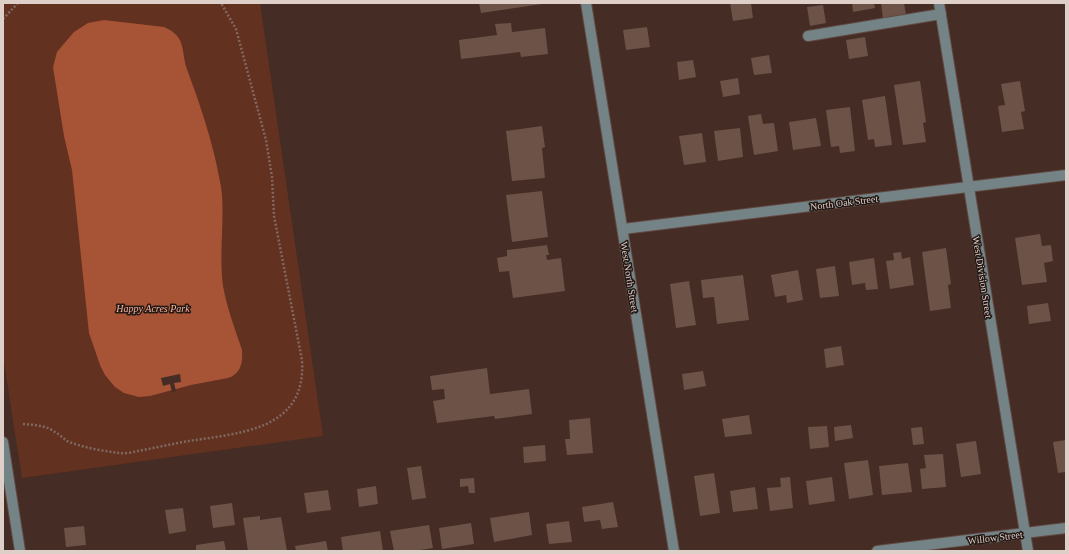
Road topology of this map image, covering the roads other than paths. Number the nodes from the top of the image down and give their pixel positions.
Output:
1 (586, 3) edge
2 (939, 3) edge
3 (941, 14) junction
4 (808, 36) dead end
5 (1066, 175) edge
6 (969, 187) junction
7 (623, 229) junction
8 (3, 442) edge
9 (1066, 528) edge
10 (1025, 533) junction
11 (20, 551) edge
12 (674, 551) edge
13 (877, 551) edge
14 (1028, 551) edge

1 - 7 street, West North Street
2 - 3 street, West Division Street
3 - 4 street
3 - 6 street, West Division Street
5 - 6 street, North Oak Street
6 - 7 street, North Oak Street
6 - 10 street, West Division Street
7 - 12 street, West North Street
8 - 11 street
9 - 10 street, Willow Street
10 - 13 street, Willow Street
10 - 14 street, West Division Street

